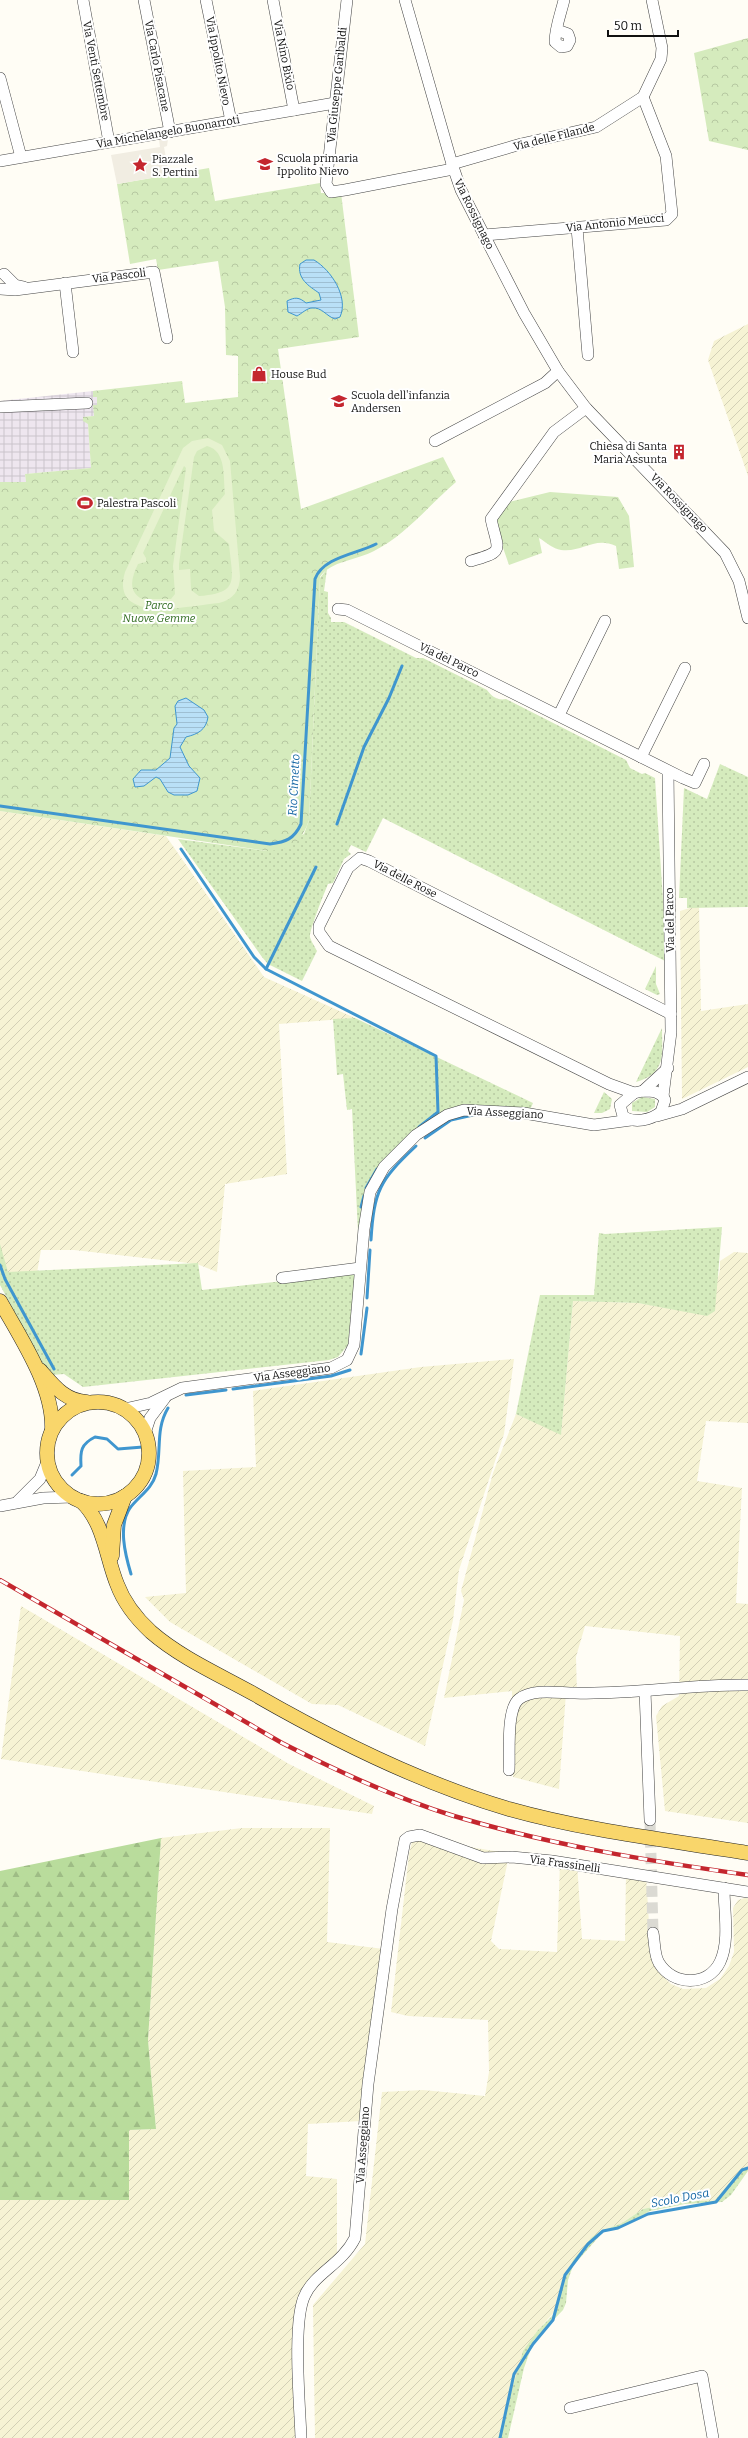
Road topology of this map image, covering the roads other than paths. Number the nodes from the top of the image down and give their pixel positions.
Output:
1 (83, 0) edge
2 (144, 0) edge
3 (206, 0) edge
4 (273, 0) edge
5 (347, 0) edge
6 (405, 0) edge
7 (564, 0) edge
8 (652, 0) edge
9 (557, 30) dead end
10 (0, 78) edge
11 (643, 97) junction
12 (335, 103) junction
13 (294, 110) junction
14 (231, 121) junction
15 (170, 132) junction
16 (109, 142) junction
17 (21, 157) junction
18 (0, 161) edge
19 (452, 166) junction
20 (331, 192) joint
21 (577, 228) junction
22 (484, 235) junction
23 (2, 270) edge
24 (65, 283) junction
25 (0, 288) edge
26 (27, 288) junction
27 (167, 338) dead end
28 (73, 352) dead end
29 (588, 354) dead end
30 (558, 371) junction
31 (87, 403) dead end
32 (0, 407) edge
33 (586, 408) junction
34 (435, 441) dead end
35 (471, 561) dead end
36 (745, 591) edge
37 (338, 609) dead end
38 (748, 618) edge
39 (605, 621) dead end
40 (685, 668) dead end
41 (559, 715) junction
42 (641, 757) junction
43 (704, 764) dead end
44 (668, 771) junction
45 (671, 1014) junction
46 (668, 1068) junction
47 (748, 1077) edge
48 (609, 1084) junction
49 (638, 1092) junction
50 (664, 1098) junction
51 (690, 1104) junction
52 (620, 1107) junction
53 (655, 1117) junction
54 (559, 1118) junction
55 (631, 1120) junction
56 (360, 1268) junction
57 (282, 1278) dead end
58 (0, 1301) edge
59 (34, 1362) junction
60 (168, 1394) junction
61 (89, 1402) junction
62 (121, 1408) junction
63 (52, 1430) junction
64 (145, 1433) junction
65 (47, 1462) junction
66 (125, 1496) junction
67 (76, 1499) junction
68 (18, 1501) junction
69 (0, 1506) edge
70 (111, 1563) junction
71 (748, 1685) edge
72 (645, 1691) junction
73 (509, 1770) dead end
74 (650, 1820) tunnel mouth
75 (410, 1837) joint
76 (748, 1852) edge
77 (724, 1888) junction
78 (748, 1892) edge
79 (654, 1933) tunnel mouth
80 (570, 2408) dead end
81 (300, 2438) edge
82 (713, 2438) edge

1 - 16 street, Via Venti Settembre
2 - 15 street, Via Carlo Pisacane
3 - 14 street, Via Ippolito Nievo
4 - 13 street, Via Nino Bixio
5 - 12 street, Via Giuseppe Garibaldi
6 - 19 street, Via Rossignago
7 - 9 street
8 - 11 street
10 - 17 street
11 - 19 street, Via delle Filande
11 - 21 street, Via Antonio Meucci
12 - 13 street, Via Michelangelo Buonarroti
12 - 20 street, Via Giuseppe Garibaldi
13 - 14 street, Via Michelangelo Buonarroti
14 - 15 street, Via Michelangelo Buonarroti
15 - 16 street, Via Michelangelo Buonarroti
16 - 17 street, Via Michelangelo Buonarroti
17 - 18 street, Via Michelangelo Buonarroti
19 - 20 street, Via delle Filande
19 - 22 street, Via Rossignago
21 - 22 street, Via Antonio Meucci
21 - 29 street
22 - 30 street, Via Rossignago
23 - 25 street
23 - 26 street
24 - 26 street, Via Pascoli
24 - 27 street, Via Pascoli
24 - 28 street
25 - 26 street, Via Pascoli
30 - 33 street, Via Rossignago
30 - 34 street
31 - 32 street
33 - 35 street
33 - 36 street, Via Rossignago
36 - 38 street, Via Rossignago
37 - 41 street, Via del Parco
39 - 41 street
40 - 42 street
41 - 42 street, Via del Parco
42 - 44 street, Via del Parco
43 - 44 street, Via del Parco
44 - 45 street, Via del Parco
45 - 46 street, Via del Parco
45 - 48 street, Via delle Rose
46 - 49 street
46 - 50 street, Via del Parco
47 - 51 street, Via Asseggiano
48 - 49 street, Via delle Rose
48 - 52 street
49 - 50 street
49 - 52 street, Via Asseggiano
50 - 51 street
50 - 53 street
51 - 53 street, Via Asseggiano
52 - 54 street, Via Asseggiano
52 - 55 street
53 - 55 street, Via Asseggiano
54 - 55 street, Via Asseggiano
54 - 56 street, Via Asseggiano
56 - 57 street
56 - 60 street, Via Asseggiano
58 - 59 main road
59 - 61 main road
59 - 63 main road
60 - 62 street, Via Asseggiano
60 - 64 street
61 - 62 main road, Via Asseggiano
61 - 63 main road, Via Asseggiano
62 - 64 main road, Via Asseggiano
63 - 65 main road, Via Asseggiano
64 - 66 main road, Via Asseggiano
65 - 67 main road, Via Asseggiano
65 - 68 street, Via Asseggiano
66 - 67 main road, Via Asseggiano
66 - 70 main road
67 - 68 street, Via Asseggiano
67 - 70 main road
68 - 69 street, Via Asseggiano
70 - 76 main road
71 - 72 street
72 - 73 street
72 - 74 street
75 - 77 street, Via Frassinelli
75 - 81 street, Via Asseggiano
77 - 78 street, Via Frassinelli
77 - 79 street
80 - 82 street

